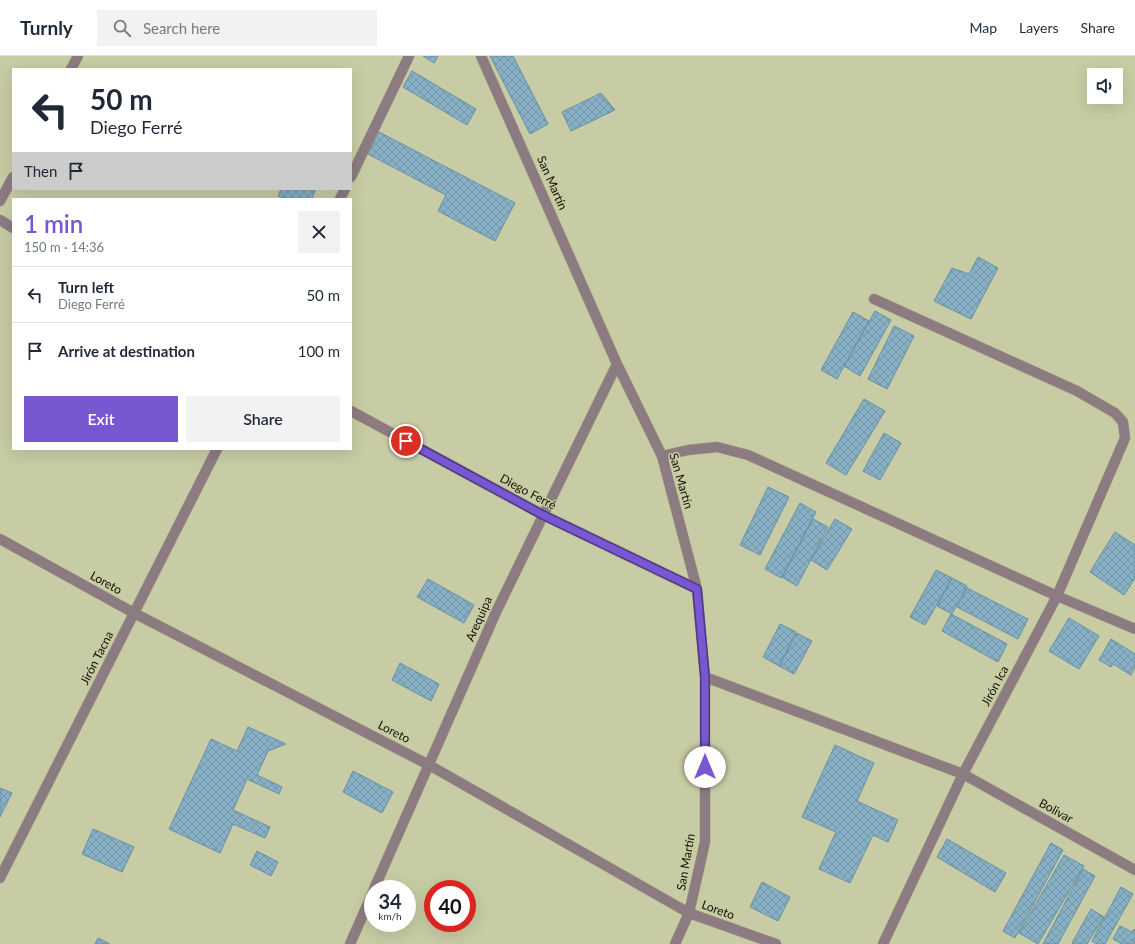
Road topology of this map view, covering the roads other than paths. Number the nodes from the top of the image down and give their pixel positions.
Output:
1 (78, 56) edge
2 (409, 56) edge
3 (481, 56) edge
4 (72, 68) edge
5 (352, 175) edge
6 (12, 179) edge
7 (0, 201) edge
8 (0, 220) edge
9 (12, 227) edge
10 (874, 299) dead end
11 (618, 364) junction
12 (352, 412) edge
13 (216, 450) edge
14 (662, 456) junction
15 (543, 515) junction
16 (0, 539) edge
17 (697, 589) junction
18 (1057, 596) junction
19 (134, 613) junction
20 (1135, 629) edge
21 (705, 677) junction
22 (429, 765) junction
23 (964, 774) junction
24 (1135, 870) edge
25 (0, 878) edge
26 (378, 880) edge
27 (364, 912) edge
28 (690, 913) junction
29 (350, 944) edge
30 (675, 944) edge
31 (776, 944) edge
32 (883, 944) edge

1 - 4 street
2 - 5 street
3 - 11 street, San Martín
6 - 7 street
8 - 9 street
10 - 18 street, Jirón Ica
11 - 14 street, San Martín
11 - 15 street, Arequipa
12 - 15 street, Diego Ferré
13 - 19 street, Jirón Tacna
14 - 17 street, San Martín
14 - 18 street
15 - 17 street, Diego Ferré
15 - 22 street, Arequipa
16 - 19 street, Loreto
17 - 21 street, San Martín
18 - 20 street
18 - 23 street, Jirón Ica
19 - 22 street, Loreto
19 - 25 street, Jirón Tacna
21 - 23 street, Bolivar
21 - 28 street, San Martín
22 - 26 street, Arequipa
22 - 28 street, Loreto
23 - 24 street, Bolivar
23 - 32 street, Jirón Ica
27 - 29 street, Arequipa
28 - 30 street, San Martín
28 - 31 street, Loreto

